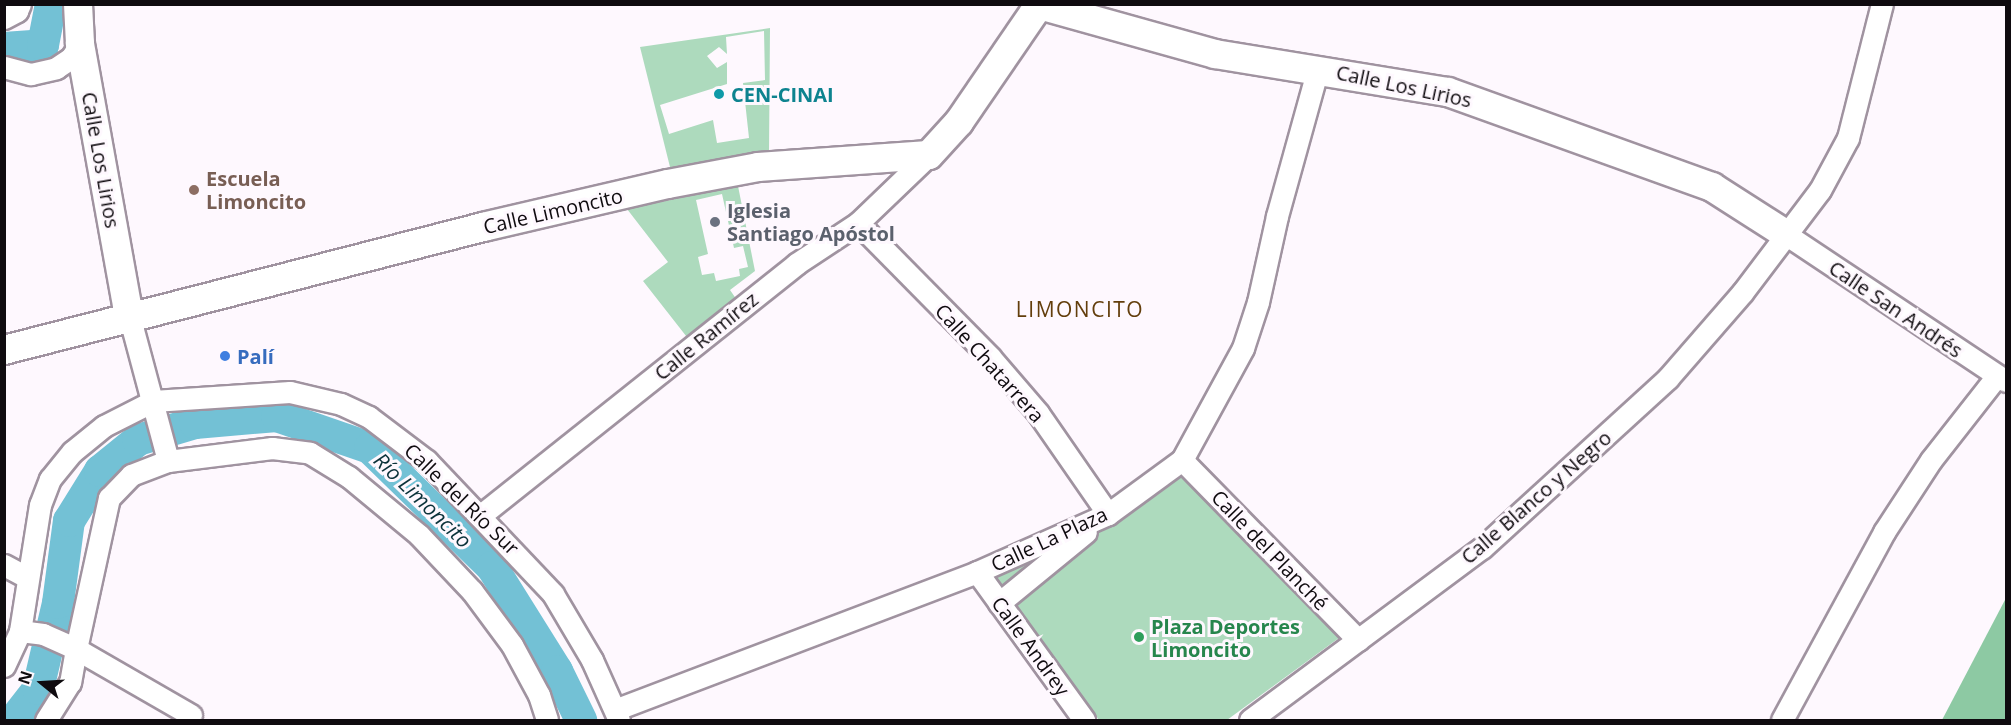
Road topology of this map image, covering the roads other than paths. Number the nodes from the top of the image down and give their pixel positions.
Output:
1 (20, 4) edge
2 (78, 4) edge
3 (1882, 4) edge
4 (1038, 5) edge
5 (4, 18) edge
6 (80, 44) junction
7 (4, 67) edge
8 (1318, 68) junction
9 (929, 155) junction
10 (858, 223) junction
11 (1787, 234) junction
12 (129, 315) junction
13 (4, 350) edge
14 (2001, 379) edge
15 (155, 410) junction
16 (167, 458) junction
17 (1182, 460) junction
18 (1108, 514) junction
19 (482, 515) junction
20 (4, 565) edge
21 (977, 572) junction
22 (28, 578) junction
23 (999, 603) junction
24 (20, 631) junction
25 (1358, 640) junction
26 (70, 646) junction
27 (4, 666) edge
28 (191, 715) dead end
29 (618, 715) edge
30 (46, 720) edge
31 (547, 720) edge
32 (1084, 720) edge
33 (1250, 720) edge
34 (1782, 720) edge

1 - 5 street
2 - 6 street, Calle Los Lirios
3 - 11 street, Calle Blanco y Negro
4 - 8 street, Calle Los Lirios
4 - 9 street
6 - 7 street
6 - 12 street, Calle Los Lirios
8 - 11 street, Calle Los Lirios
8 - 17 street, Calle La Plaza
9 - 10 street, Calle Ramírez
9 - 12 street, Calle Limoncito
10 - 18 street, Calle Chatarrera
10 - 19 street, Calle Ramírez
11 - 14 street, Calle San Andrés
11 - 25 street, Calle Blanco y Negro
12 - 13 street, Calle Limoncito
12 - 15 street
14 - 34 street
15 - 16 street
15 - 19 street, Calle del Río Sur
15 - 22 street, Calle del Río Sur
16 - 26 street
16 - 31 street
17 - 18 street, Calle La Plaza
17 - 25 street, Calle del Planché
18 - 21 street, Calle La Plaza
18 - 23 street
19 - 29 street, Calle del Río Sur
20 - 22 street
21 - 23 street, Calle Andrey
21 - 29 street, Calle La Plaza
22 - 24 street, Calle del Río Sur
23 - 32 street, Calle Andrey
24 - 26 street
24 - 27 street, Calle del Río Sur
25 - 33 street, Calle Blanco y Negro
26 - 28 street
26 - 30 street

